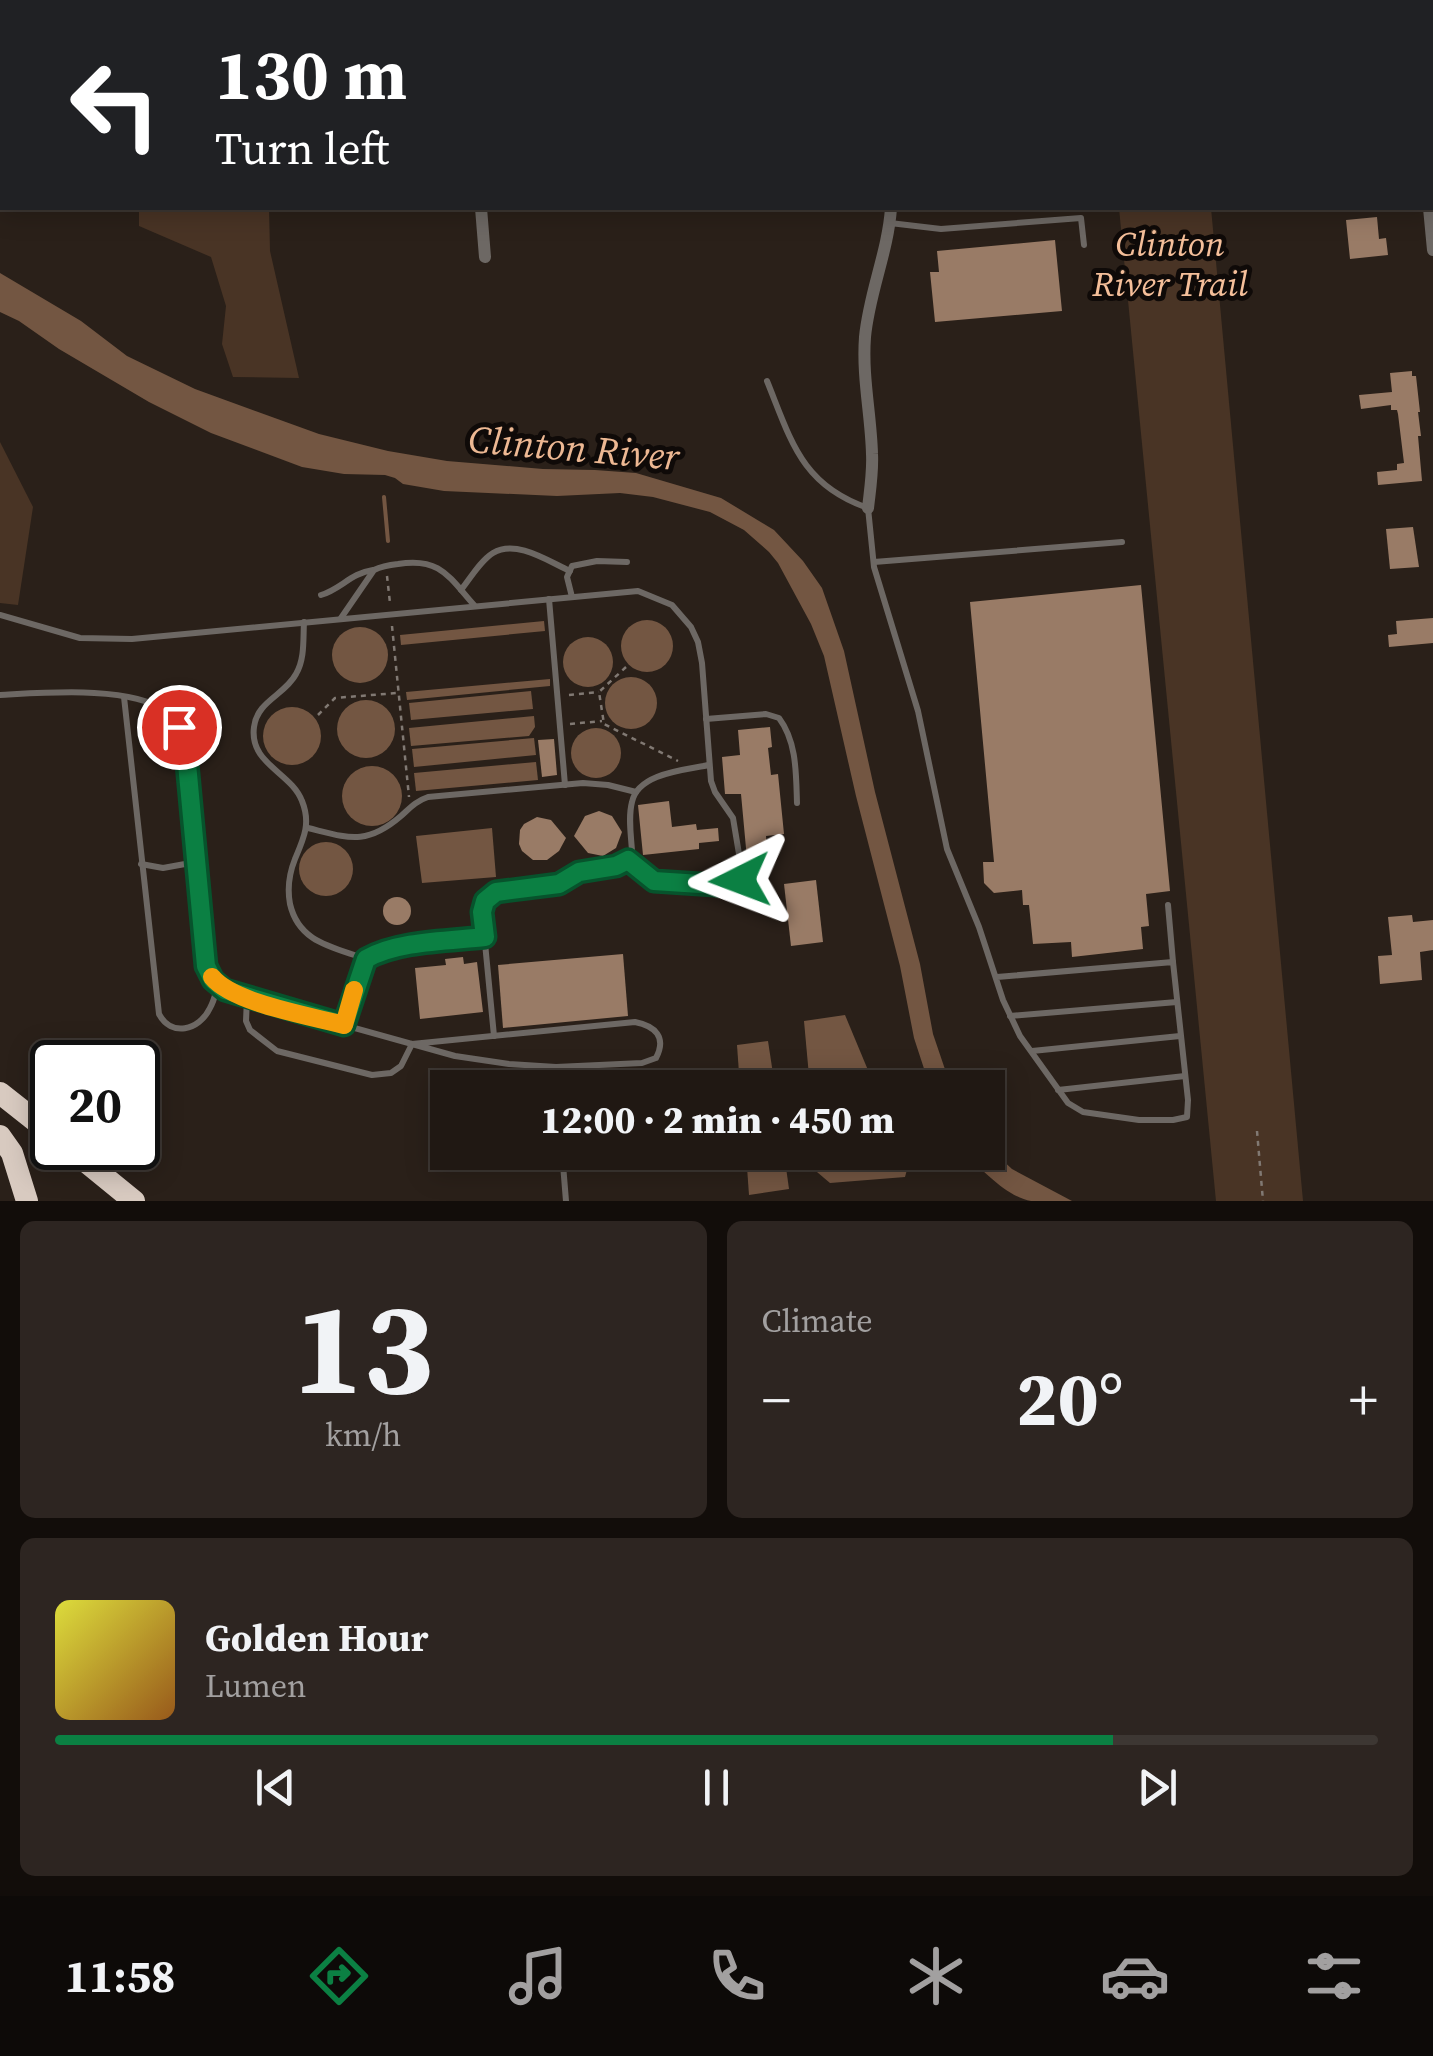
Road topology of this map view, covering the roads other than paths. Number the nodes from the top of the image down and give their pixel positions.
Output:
1 (481, 210) edge
2 (891, 210) edge
3 (1429, 210) edge
4 (890, 223) junction
5 (1084, 245) dead end
6 (1433, 250) edge
7 (485, 257) dead end
8 (767, 381) dead end
9 (868, 508) junction
10 (1122, 542) dead end
11 (627, 562) dead end
12 (874, 562) junction
13 (374, 570) junction
14 (570, 571) junction
15 (461, 590) junction
16 (321, 595) dead end
17 (572, 597) junction
18 (549, 599) junction
19 (474, 606) junction
20 (0, 615) edge
21 (342, 618) junction
22 (304, 622) junction
23 (0, 695) edge
24 (124, 697) junction
25 (706, 718) junction
26 (709, 764) junction
27 (566, 784) junction
28 (636, 792) junction
29 (797, 803) dead end
30 (308, 828) junction
31 (628, 860) junction
32 (196, 862) junction
33 (141, 864) junction
34 (1168, 904) dead end
35 (485, 937) junction
36 (366, 959) junction
37 (1173, 962) junction
38 (997, 977) junction
39 (218, 984) junction
40 (247, 998) junction
41 (1176, 1002) junction
42 (1010, 1016) junction
43 (344, 1025) junction
44 (494, 1036) junction
45 (1180, 1036) junction
46 (412, 1044) junction
47 (1031, 1051) junction
48 (556, 1066) junction
49 (556, 1070) edge
50 (1185, 1076) junction
51 (1058, 1090) junction
52 (0, 1094) edge
53 (30, 1117) edge
54 (0, 1136) edge
55 (96, 1170) edge
56 (563, 1170) edge
57 (27, 1201) edge
58 (134, 1201) edge
59 (566, 1201) edge

1 - 7 street
2 - 4 street
3 - 6 street
4 - 5 lane
4 - 9 street
8 - 9 lane
9 - 12 lane
10 - 12 lane
11 - 14 lane
12 - 38 lane
13 - 15 lane
13 - 16 lane
13 - 21 lane
14 - 15 lane
14 - 17 lane
15 - 19 lane
17 - 18 lane
17 - 25 lane
18 - 19 lane
18 - 27 lane
19 - 21 lane
20 - 22 lane
21 - 22 lane
22 - 30 lane
23 - 24 lane
24 - 32 lane
24 - 33 lane
25 - 26 lane
25 - 29 lane
26 - 28 lane
26 - 31 lane
27 - 28 lane
27 - 30 lane
28 - 31 lane
30 - 36 lane
31 - 35 lane
32 - 33 lane
32 - 39 lane
33 - 39 lane
34 - 37 lane
35 - 36 lane
35 - 44 lane
36 - 43 lane
37 - 38 lane
37 - 41 lane
38 - 42 lane
39 - 40 lane
40 - 43 lane
40 - 46 lane
41 - 42 lane
41 - 45 lane
42 - 47 lane
43 - 46 lane
44 - 46 lane
44 - 48 lane
45 - 47 lane
45 - 50 lane
46 - 48 lane
47 - 51 lane
48 - 49 lane
50 - 51 lane
50 - 51 lane
52 - 53 highway
54 - 57 highway
55 - 58 highway
56 - 59 lane

